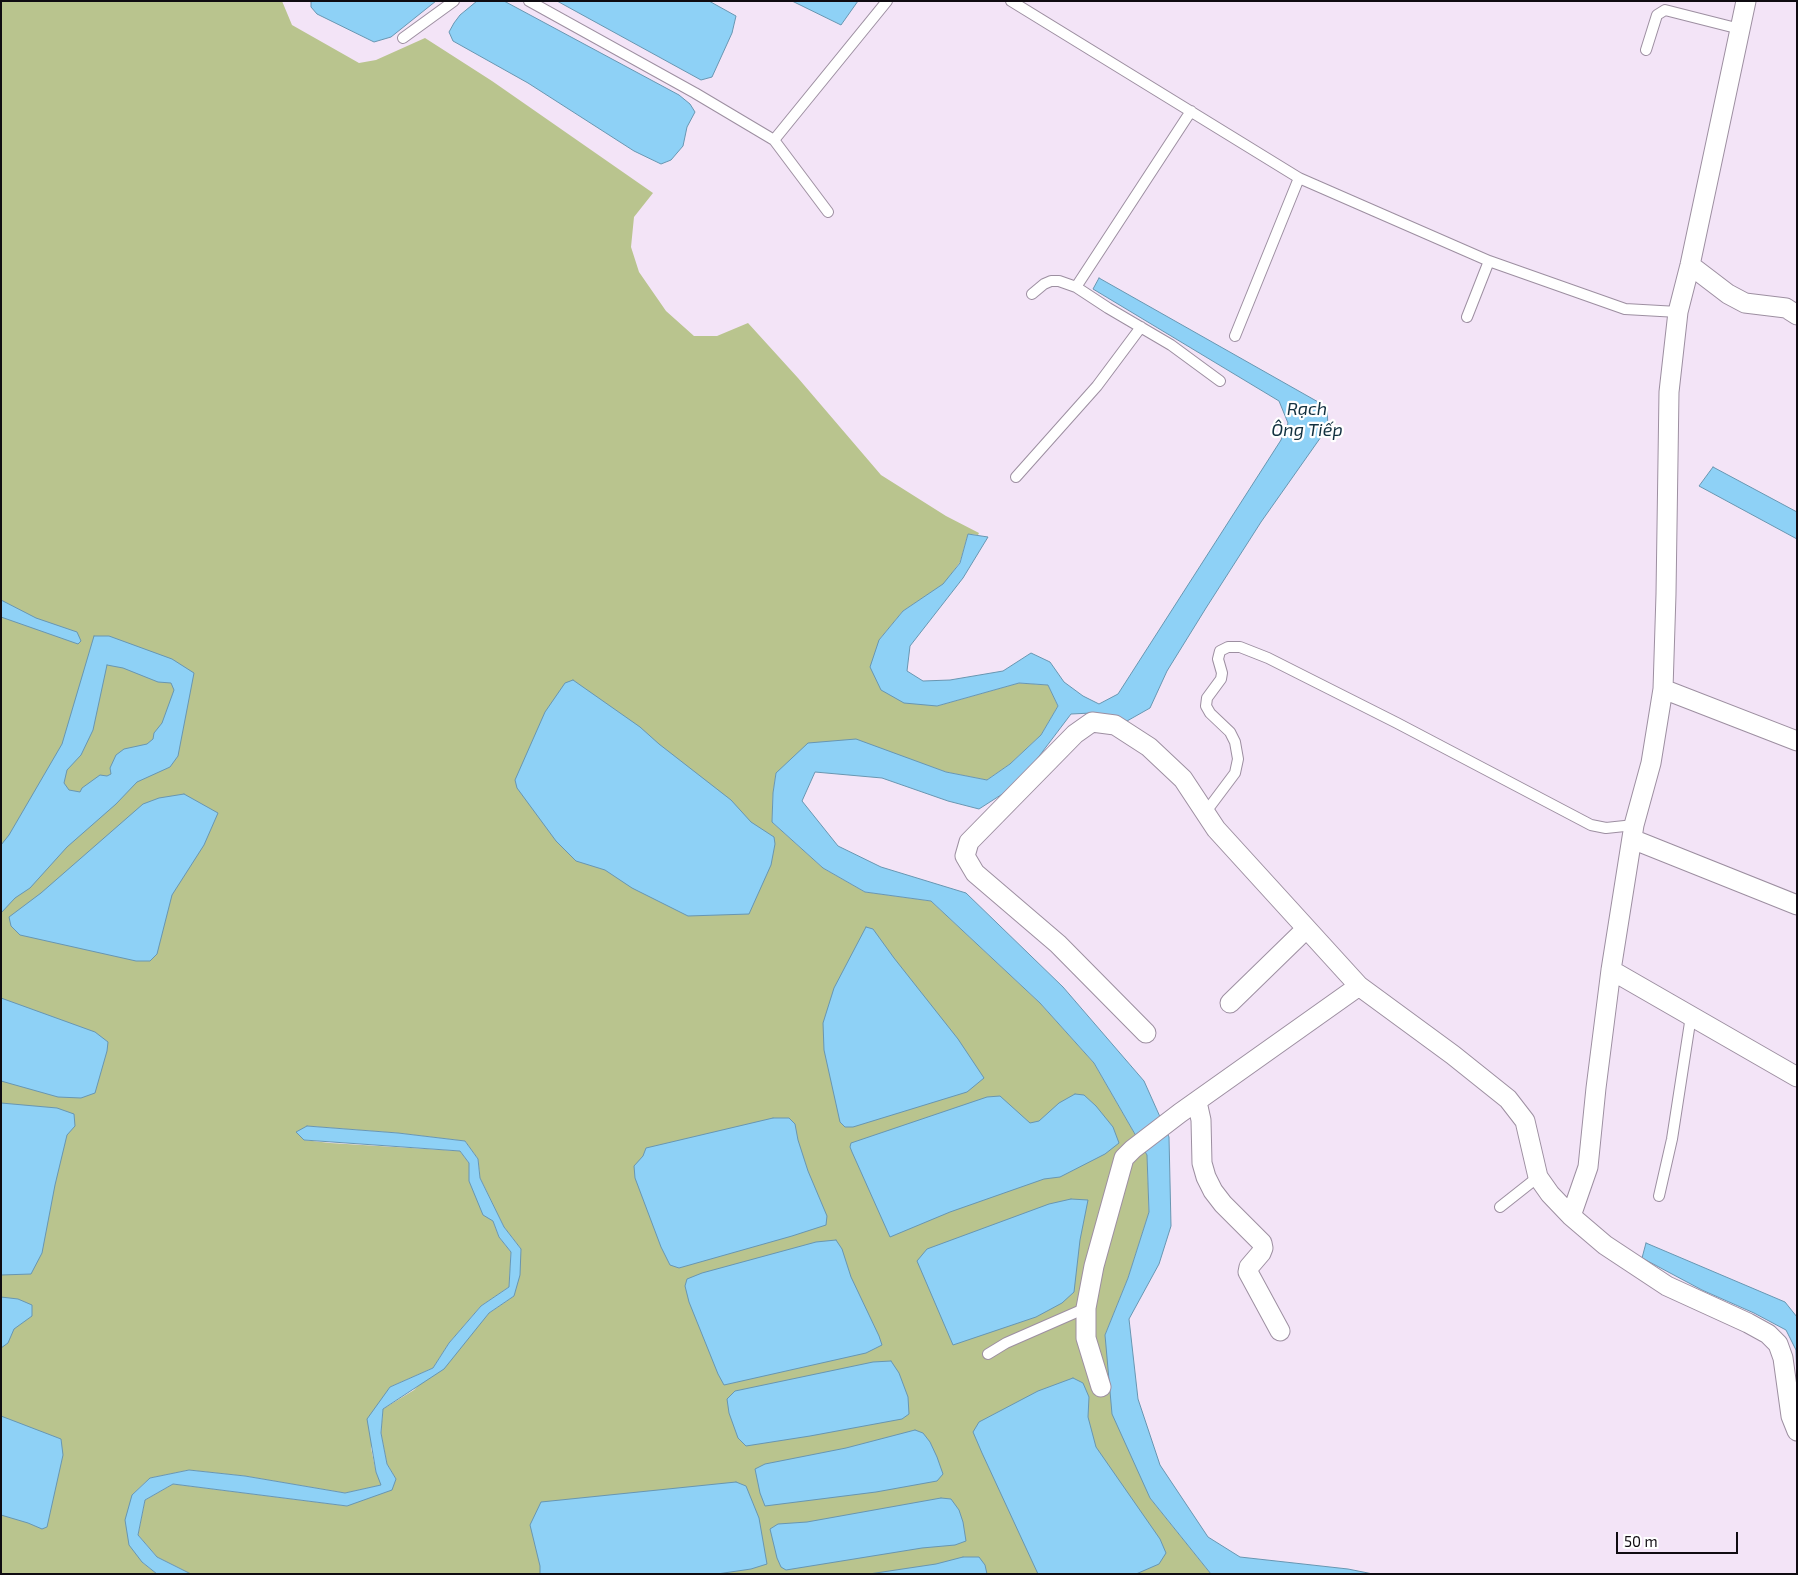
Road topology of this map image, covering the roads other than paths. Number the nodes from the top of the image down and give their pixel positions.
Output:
1 (454, 1) edge
2 (529, 1) edge
3 (886, 1) edge
4 (1011, 1) edge
5 (1746, 1) edge
6 (1740, 28) junction
7 (403, 38) dead end
8 (1646, 50) dead end
9 (1191, 111) junction
10 (774, 140) junction
11 (1299, 178) junction
12 (828, 212) dead end
13 (1488, 261) junction
14 (1690, 265) junction
15 (1076, 286) junction
16 (1032, 294) dead end
17 (1678, 312) junction
18 (1797, 314) edge
19 (1467, 317) dead end
20 (1141, 327) junction
21 (1235, 336) dead end
22 (1220, 380) dead end
23 (1016, 477) dead end
24 (1663, 689) junction
25 (1797, 741) edge
26 (1204, 813) junction
27 (1633, 832) junction
28 (1797, 905) edge
29 (1306, 929) junction
30 (1611, 970) junction
31 (1359, 986) junction
32 (1230, 1003) dead end
33 (1691, 1016) junction
34 (1146, 1033) dead end
35 (1797, 1077) edge
36 (1197, 1102) junction
37 (1538, 1177) junction
38 (1659, 1196) dead end
39 (1500, 1207) dead end
40 (1570, 1216) junction
41 (1086, 1308) junction
42 (1280, 1331) dead end
43 (988, 1354) dead end
44 (1101, 1387) dead end
45 (1797, 1430) edge

1 - 7 lane
2 - 10 lane
3 - 10 lane
4 - 9 lane
5 - 6 street
6 - 8 lane
6 - 14 street
9 - 11 lane
9 - 15 lane
10 - 12 lane
11 - 13 lane
11 - 21 lane
13 - 17 lane
13 - 19 lane
14 - 17 street
14 - 18 street
15 - 16 lane
15 - 20 lane
17 - 24 street
20 - 22 lane
20 - 23 lane
24 - 25 street
24 - 27 street
26 - 27 lane
26 - 29 street
26 - 34 street
27 - 28 street
27 - 30 street
29 - 31 street
29 - 32 street
30 - 33 street
30 - 40 street
31 - 36 street
31 - 37 street
33 - 35 street
33 - 38 lane
36 - 41 street
36 - 42 street
37 - 39 lane
37 - 40 street
40 - 45 street
41 - 43 lane
41 - 44 street

